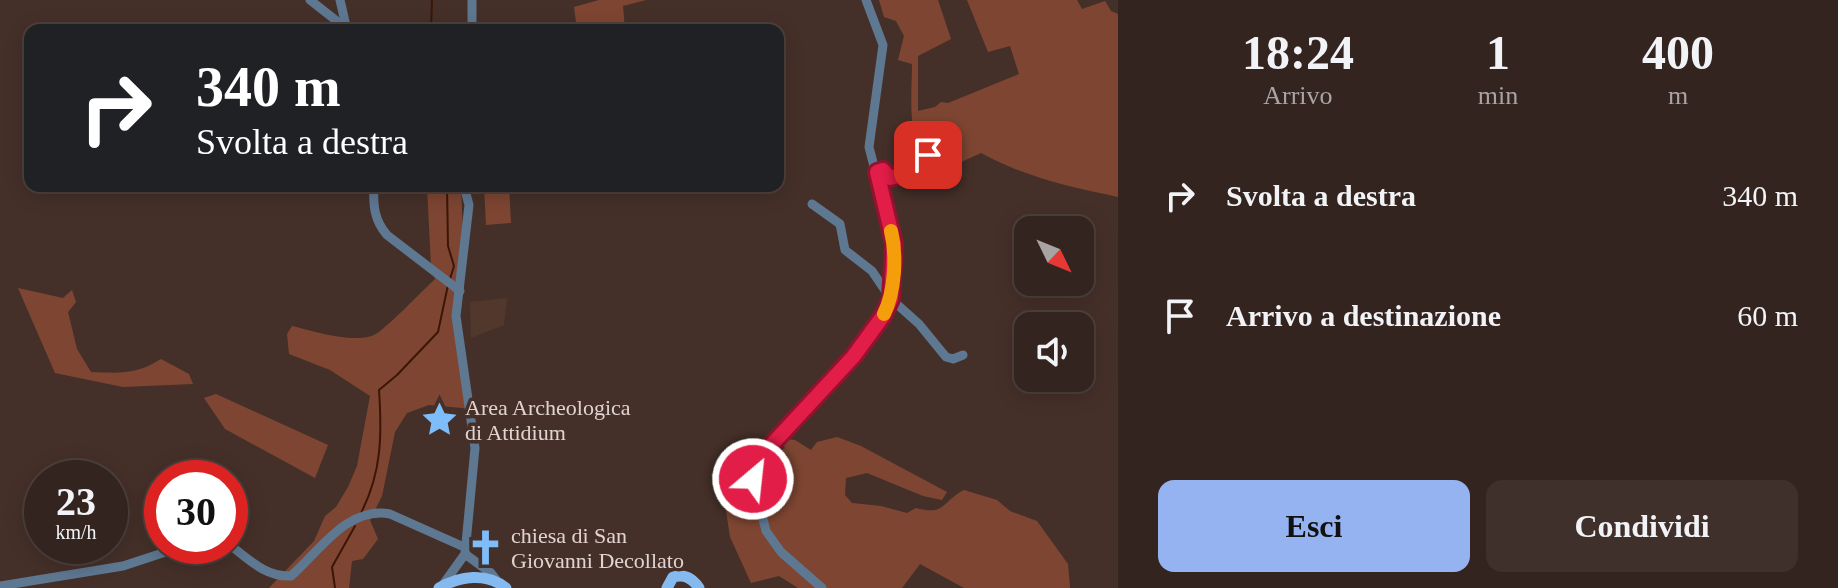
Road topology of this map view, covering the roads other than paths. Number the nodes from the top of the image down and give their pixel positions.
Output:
1 (310, 0) edge
2 (340, 0) edge
3 (472, 0) edge
4 (866, 0) edge
5 (341, 24) edge
6 (345, 24) edge
7 (472, 24) edge
8 (928, 155) dead end
9 (877, 172) junction
10 (374, 192) edge
11 (466, 192) edge
12 (812, 204) dead end
13 (458, 290) junction
14 (891, 299) junction
15 (963, 355) dead end
16 (465, 555) junction
17 (144, 559) edge
18 (248, 559) edge
19 (468, 578) junction
20 (502, 585) edge
21 (0, 586) edge
22 (440, 587) edge
23 (667, 588) edge
24 (699, 588) edge
25 (822, 588) edge

1 - 5 street
2 - 6 street
3 - 7 street
4 - 9 street
8 - 9 street
9 - 14 street
10 - 13 street
11 - 13 street
12 - 14 street
13 - 16 street
14 - 15 street
14 - 25 street
16 - 18 street
16 - 19 street
16 - 20 street
16 - 22 street
17 - 21 street
19 - 20 main road
19 - 22 main road
23 - 24 main road

